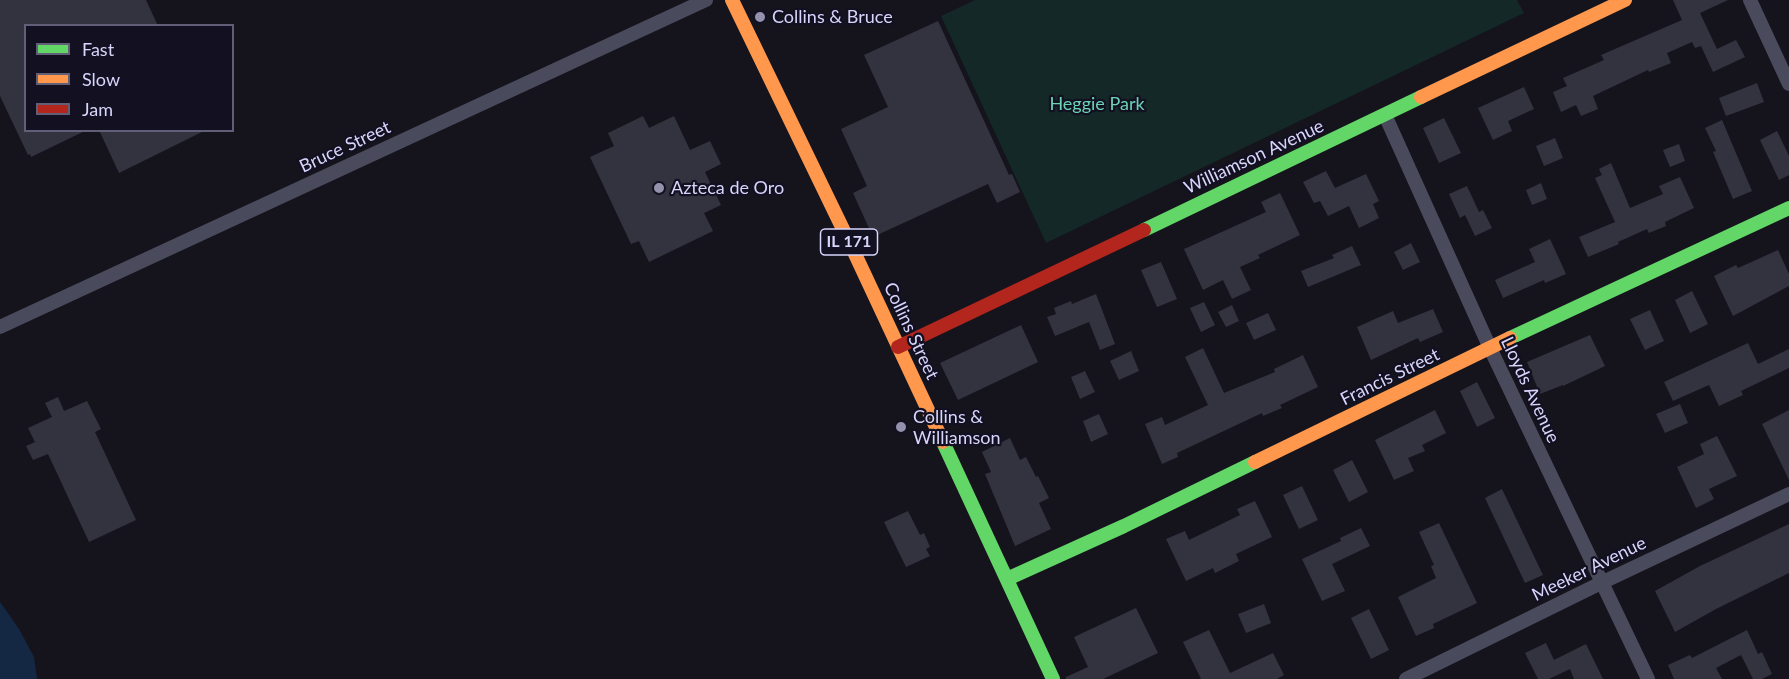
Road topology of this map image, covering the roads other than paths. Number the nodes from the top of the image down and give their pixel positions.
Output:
1 (706, 0) edge
2 (732, 0) edge
3 (1625, 0) edge
4 (1750, 0) edge
5 (1789, 84) edge
6 (1385, 115) junction
7 (1789, 208) edge
8 (0, 327) edge
9 (898, 347) junction
10 (1490, 348) junction
11 (1789, 494) edge
12 (1007, 579) junction
13 (1601, 583) junction
14 (1053, 679) edge
15 (1406, 679) edge
16 (1648, 679) edge

1 - 8 street, Bruce Street
2 - 9 street, Collins Street / IL 171
3 - 6 street, Williamson Avenue
4 - 5 street
6 - 9 street, Williamson Avenue
6 - 10 street, Lloyds Avenue
7 - 10 street, Francis Street
9 - 12 street, Collins Street / IL 171
10 - 12 street, Francis Street
10 - 13 street, Lloyds Avenue
11 - 13 street, Meeker Avenue
12 - 14 street, Collins Street / IL 171
13 - 15 street, Meeker Avenue
13 - 16 street, Lloyds Avenue

